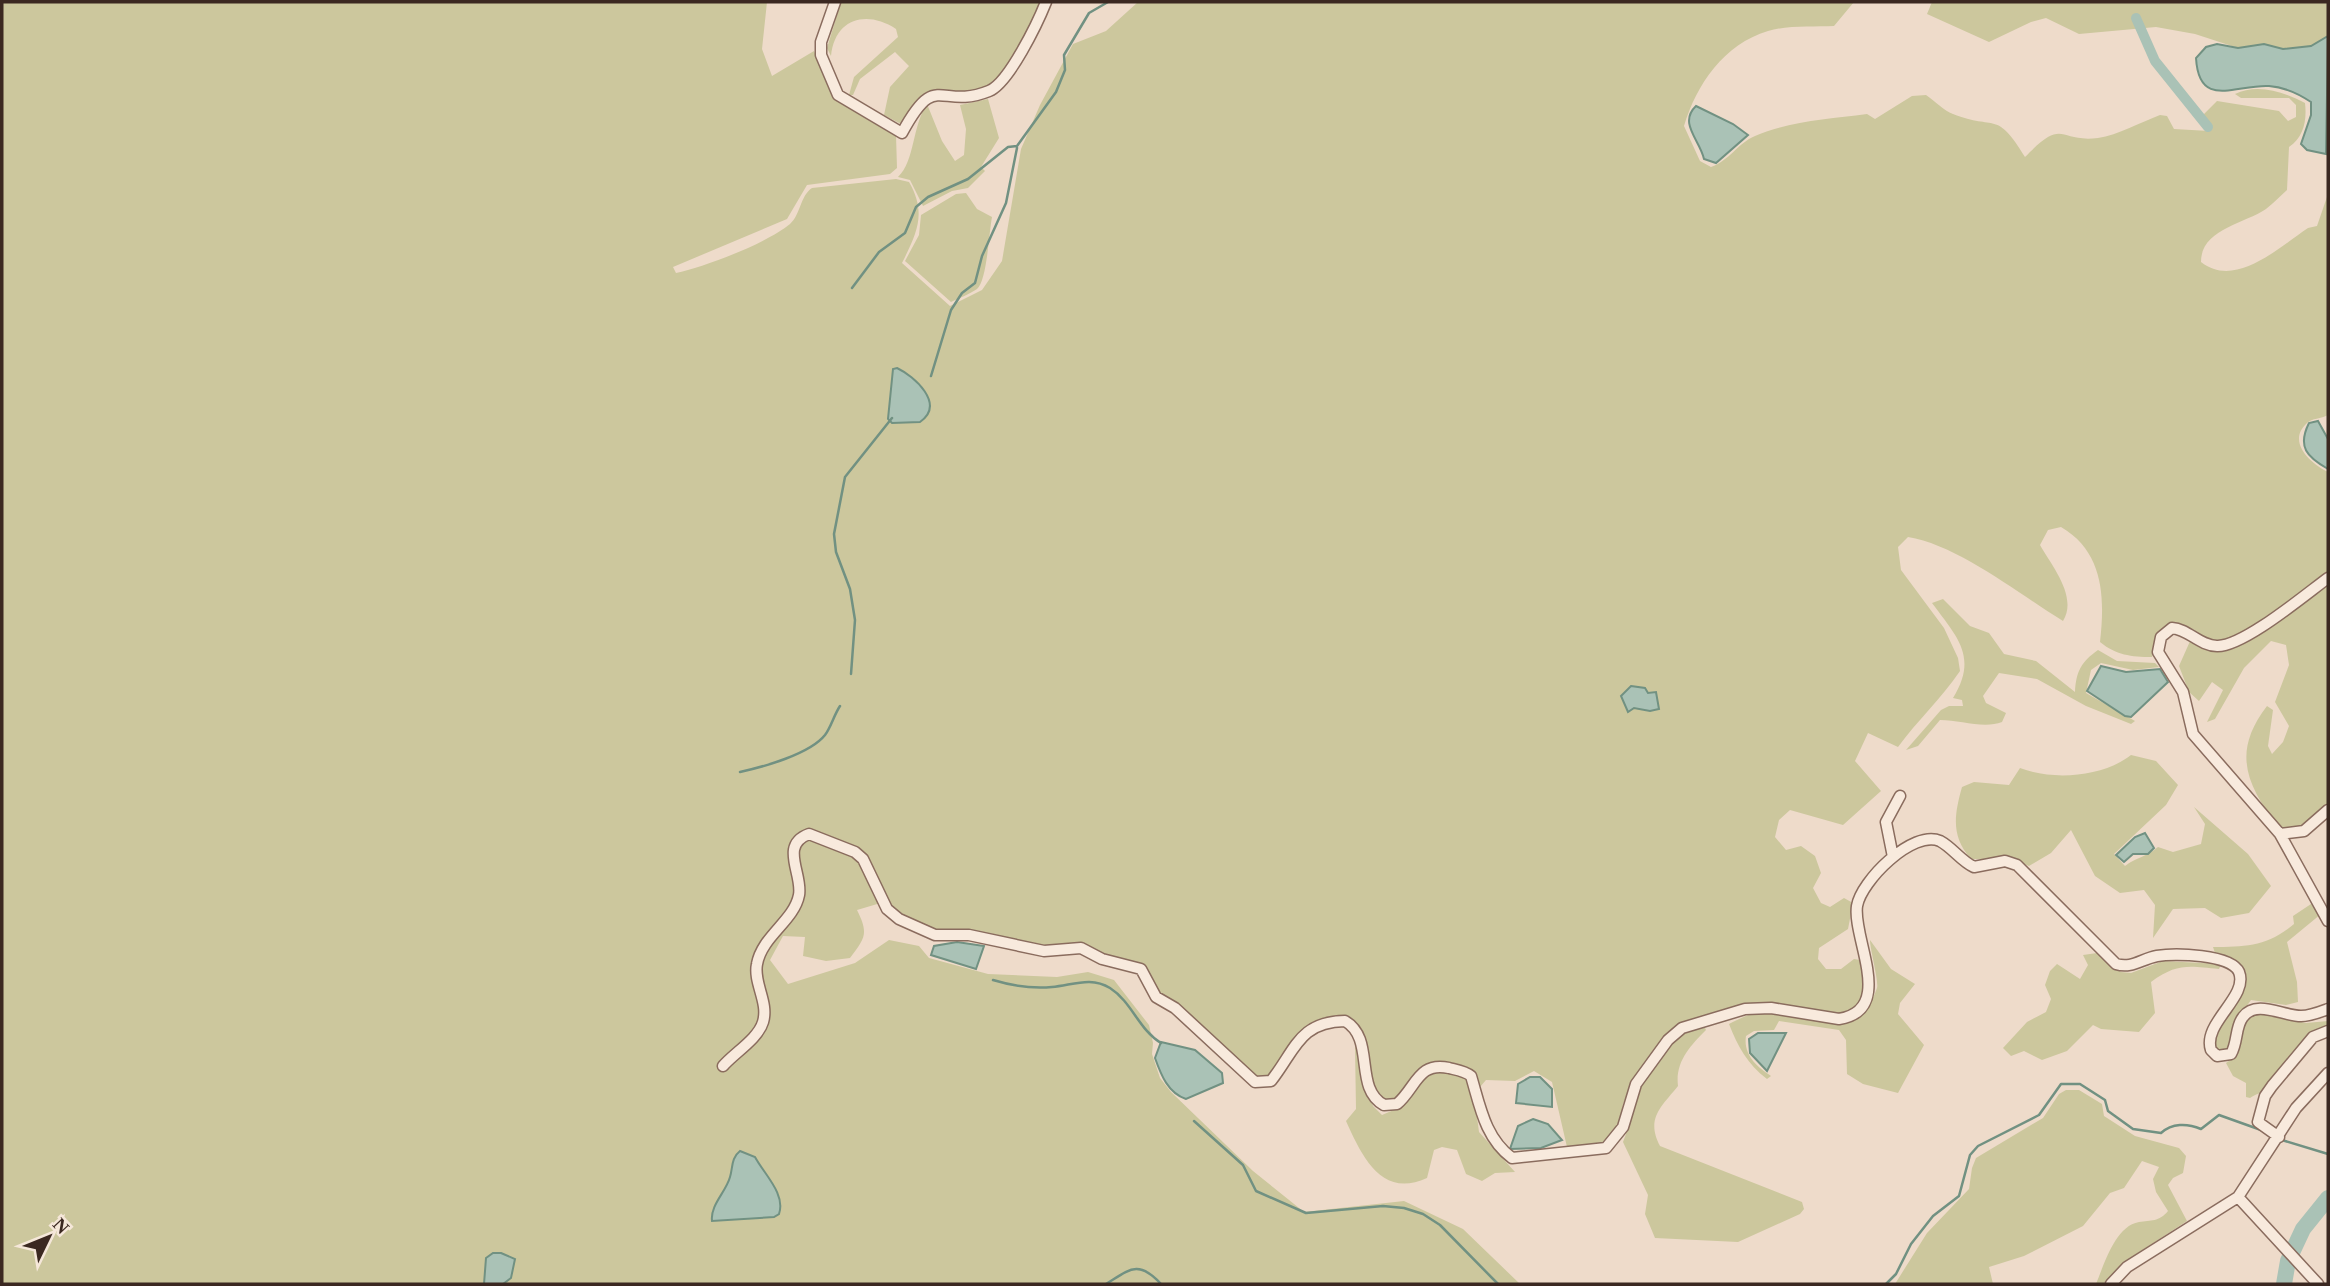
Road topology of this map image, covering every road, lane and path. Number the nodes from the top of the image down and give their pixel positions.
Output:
1 (835, 2) edge
2 (1046, 2) edge
3 (2328, 578) edge
4 (1900, 796) dead end
5 (2328, 810) edge
6 (2280, 834) junction
7 (1893, 858) junction
8 (2328, 921) edge
9 (2328, 1009) edge
10 (2328, 1031) edge
11 (723, 1066) dead end
12 (2328, 1073) edge
13 (2279, 1137) junction
14 (2238, 1197) junction
15 (2111, 1284) edge
16 (2318, 1284) edge

1 - 2 street
3 - 6 street
4 - 7 street
5 - 6 street
6 - 8 street
7 - 9 street
7 - 11 street
10 - 13 street
12 - 13 street
13 - 14 street
14 - 15 street
14 - 16 street

